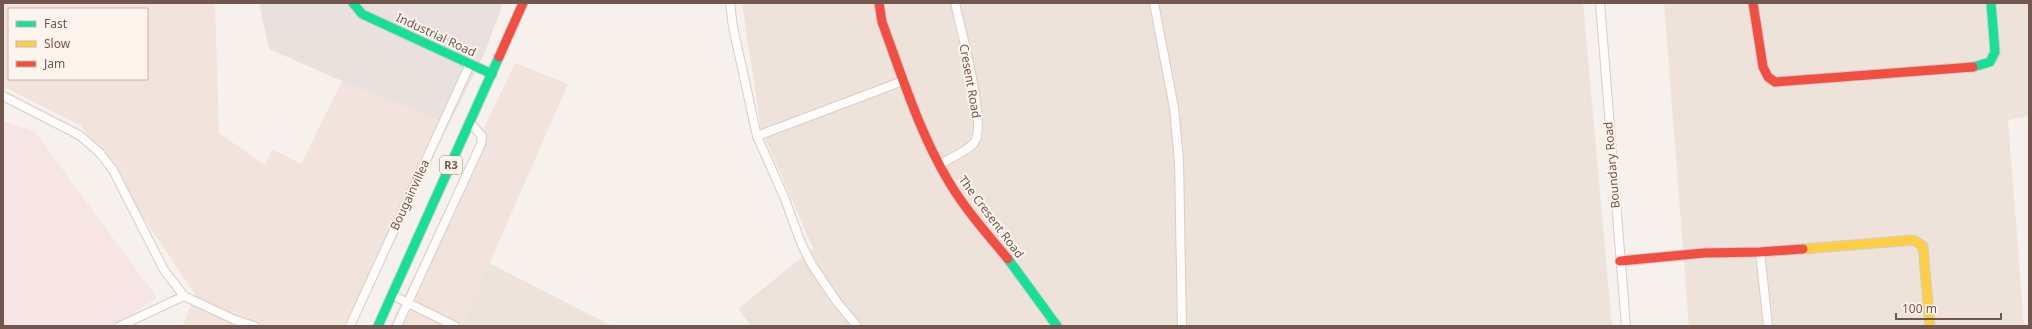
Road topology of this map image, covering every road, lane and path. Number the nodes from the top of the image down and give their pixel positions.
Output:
1 (353, 3) edge
2 (524, 3) edge
3 (730, 3) edge
4 (879, 3) edge
5 (955, 3) edge
6 (1154, 3) edge
7 (1600, 3) edge
8 (1753, 3) edge
9 (1991, 3) edge
10 (470, 64) junction
11 (492, 74) junction
12 (903, 81) junction
13 (3, 96) edge
14 (470, 123) junction
15 (757, 136) junction
16 (940, 164) junction
17 (1760, 252) junction
18 (1620, 261) junction
19 (392, 295) junction
20 (184, 296) junction
21 (408, 303) junction
22 (238, 323) edge
23 (120, 326) edge
24 (254, 326) edge
25 (350, 326) edge
26 (378, 326) edge
27 (397, 326) edge
28 (456, 326) edge
29 (857, 326) edge
30 (1057, 326) edge
31 (1182, 326) edge
32 (1626, 326) edge
33 (1768, 326) edge
34 (1930, 326) edge

1 - 10 main road, Industrial Road
2 - 11 main road, R3
3 - 15 street
4 - 12 main road, The Cresent Road
5 - 16 street, Cresent Road
6 - 31 street
7 - 18 street, Boundary Road
8 - 9 main road
10 - 11 main road, Industrial Road
10 - 25 street, Bougainvillea
11 - 14 main road, R3
12 - 15 street
12 - 16 main road, The Cresent Road
13 - 20 street
14 - 19 main road, R3
14 - 21 street
15 - 29 street
16 - 30 main road, The Cresent Road
17 - 18 main road
17 - 33 street
17 - 34 main road
18 - 32 street, Boundary Road
19 - 21 street
19 - 26 main road, R3
20 - 22 street
20 - 23 street
21 - 27 street
21 - 28 street
22 - 24 street

